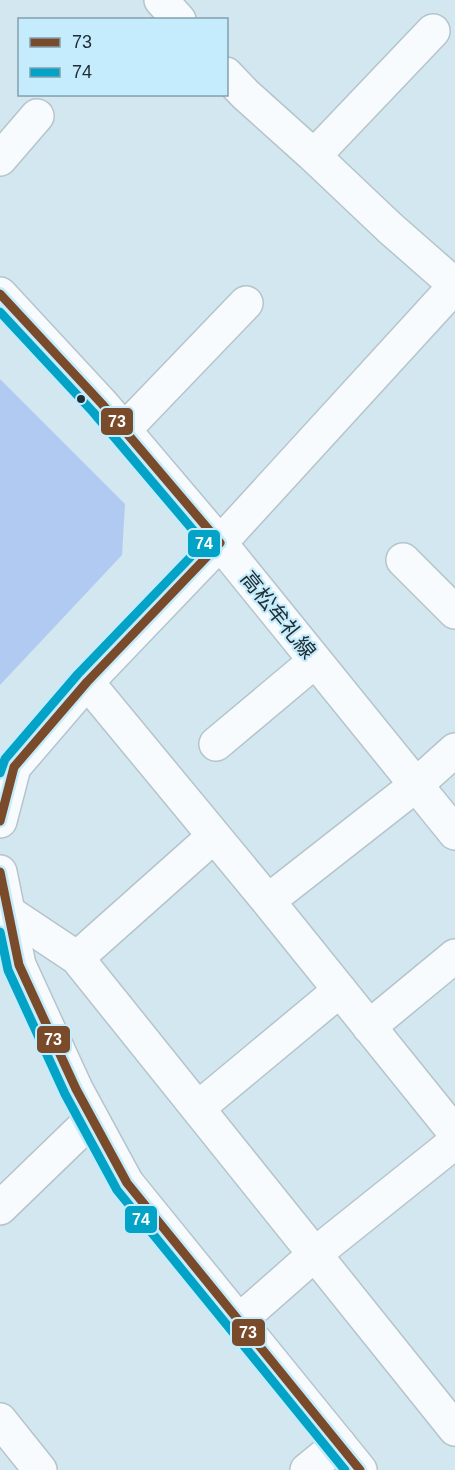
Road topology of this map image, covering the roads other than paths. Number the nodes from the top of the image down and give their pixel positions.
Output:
1 (161, 0) edge
2 (177, 18) edge
3 (432, 31) dead end
4 (228, 76) edge
5 (37, 116) dead end
6 (314, 156) junction
7 (0, 159) edge
8 (455, 286) edge
9 (0, 294) edge
10 (246, 303) dead end
11 (124, 430) junction
12 (220, 543) junction
13 (403, 560) dead end
14 (455, 612) edge
15 (315, 661) junction
16 (87, 682) junction
17 (216, 744) dead end
18 (455, 750) edge
19 (416, 785) junction
20 (0, 821) edge
21 (455, 833) edge
22 (214, 836) junction
23 (0, 872) edge
24 (268, 901) junction
25 (8, 912) junction
26 (455, 956) edge
27 (76, 958) junction
28 (340, 990) junction
29 (369, 1027) junction
30 (198, 1108) junction
31 (92, 1119) junction
32 (455, 1132) edge
33 (455, 1142) edge
34 (0, 1208) edge
35 (315, 1254) junction
36 (239, 1321) junction
37 (449, 1409) edge
38 (0, 1420) edge
39 (339, 1444) junction
40 (40, 1470) edge
41 (307, 1470) edge
42 (360, 1470) edge

1 - 2 street
3 - 6 street
4 - 6 street
5 - 7 street
6 - 8 street
8 - 12 street
9 - 11 street, 高松牟礼線
10 - 11 street
11 - 12 street, 高松牟礼線
12 - 15 street, 高松牟礼線
12 - 16 street
13 - 14 street
15 - 17 street
15 - 19 street, 高松牟礼線
16 - 20 street
16 - 22 street
18 - 19 street
19 - 21 street, 高松牟礼線
19 - 24 street
22 - 24 street
22 - 27 street
23 - 25 street
24 - 28 street
25 - 27 street
25 - 31 street
26 - 29 street
27 - 30 street
28 - 29 street
28 - 30 street
29 - 32 street
30 - 35 street
31 - 34 street
31 - 36 street
33 - 35 street
35 - 36 street
35 - 37 street
36 - 39 street
38 - 40 street
39 - 41 street
39 - 42 street

